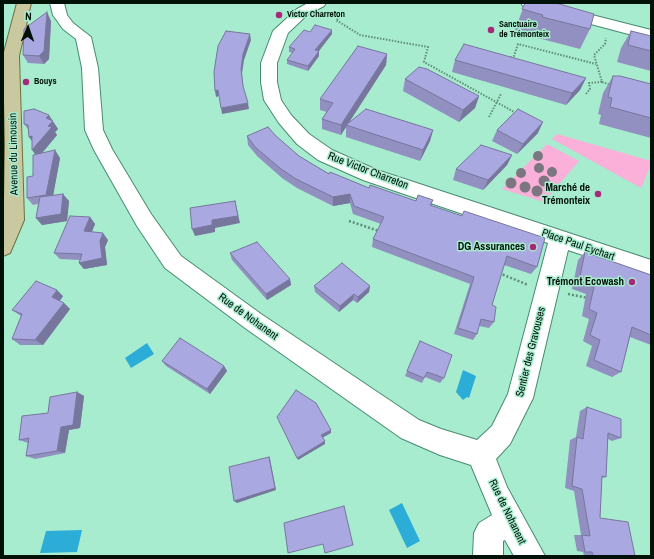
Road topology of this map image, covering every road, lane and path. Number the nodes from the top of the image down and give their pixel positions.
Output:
1 (24, 3) edge
2 (57, 3) edge
3 (318, 3) edge
4 (528, 3) edge
5 (611, 25) junction
6 (651, 34) edge
7 (507, 62) edge
8 (596, 64) junction
9 (602, 82) junction
10 (617, 86) edge
11 (501, 94) dead end
12 (586, 94) dead end
13 (497, 102) junction
14 (517, 114) edge
15 (489, 117) dead end
16 (504, 220) joint
17 (350, 221) dead end
18 (384, 233) edge
19 (560, 239) junction
20 (3, 247) edge
21 (651, 269) edge
22 (495, 272) edge
23 (546, 291) junction
24 (591, 299) edge
25 (481, 455) junction
26 (510, 520) junction
27 (488, 556) edge
28 (530, 556) edge

1 - 20 main road, Avenue du Limousin
2 - 25 street, Rue de Nohanent
3 - 13 path
3 - 16 street, Rue Victor Charreton
4 - 5 street
5 - 6 street
5 - 8 path
7 - 8 path
8 - 9 path
9 - 10 path
9 - 12 path
11 - 13 path
13 - 14 path
13 - 15 path
16 - 19 street, Place Paul Eychart
17 - 18 path
19 - 21 street, Place Paul Eychart
19 - 23 street, Sentier des Gravouses
22 - 23 path
23 - 24 path
23 - 25 street, Sentier des Gravouses
25 - 26 street, Rue de Nohanent
26 - 27 street
26 - 28 street, Rue de Nohanent

